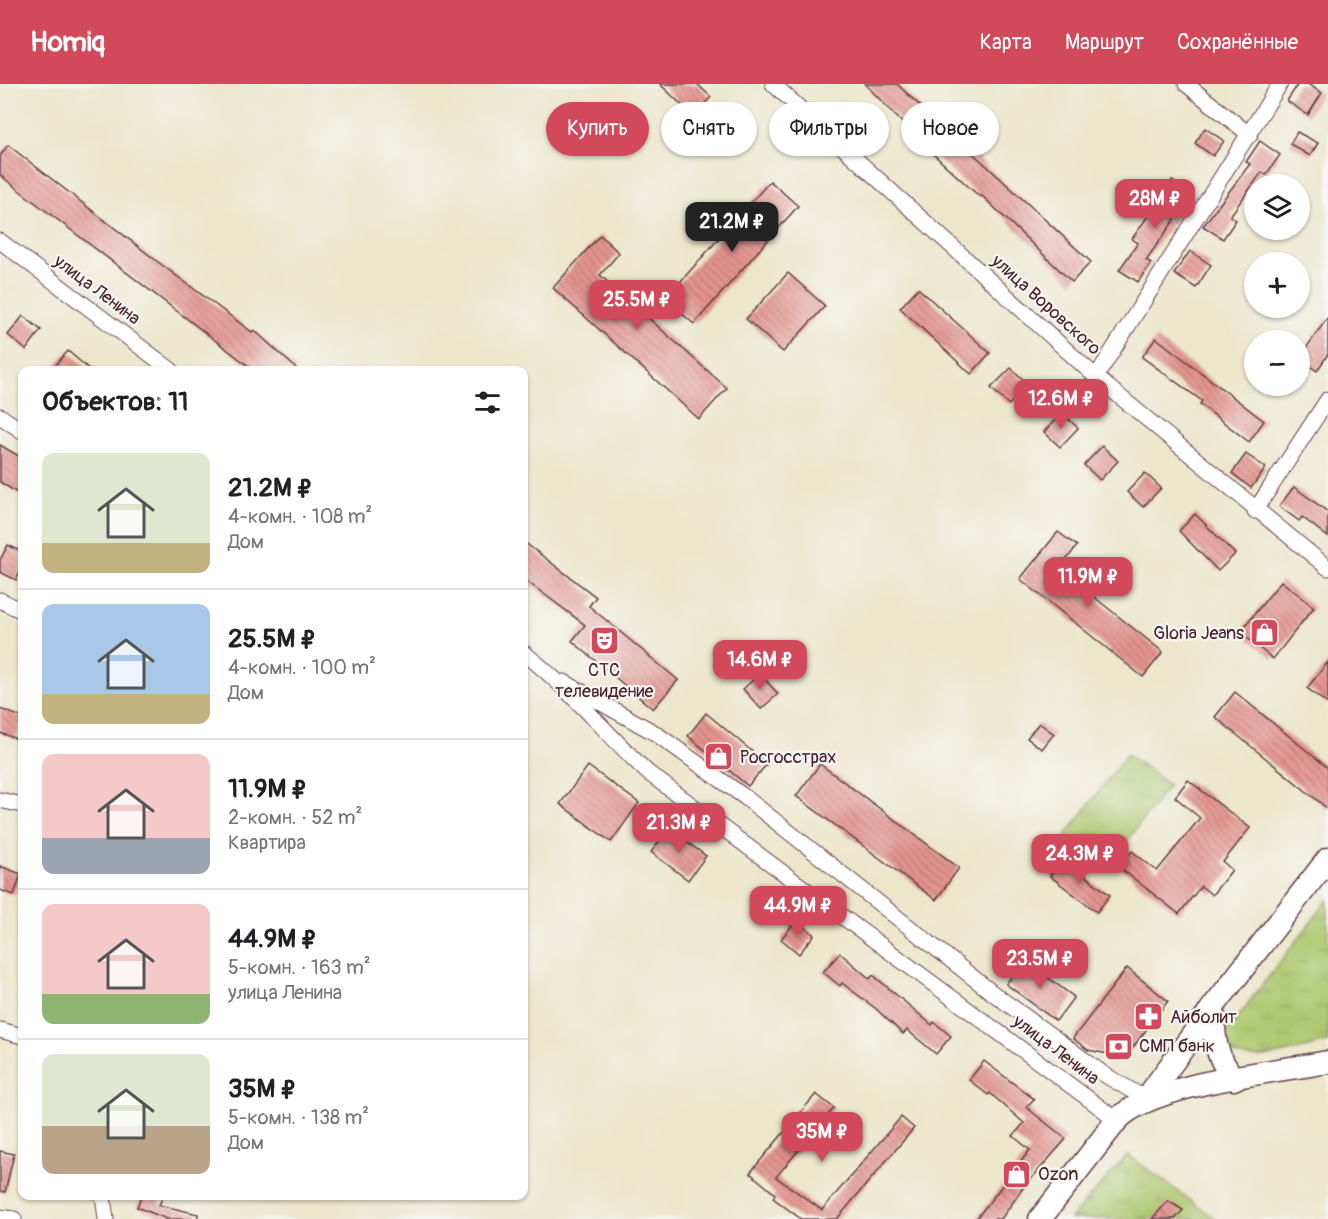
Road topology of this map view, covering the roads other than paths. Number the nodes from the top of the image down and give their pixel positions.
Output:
1 (773, 84) edge
2 (1186, 84) edge
3 (1280, 84) edge
4 (1250, 135) junction
5 (0, 241) edge
6 (166, 366) edge
7 (1096, 376) junction
8 (1328, 399) edge
9 (0, 416) edge
10 (18, 428) edge
11 (1255, 511) junction
12 (1328, 568) edge
13 (0, 600) edge
14 (18, 609) edge
15 (528, 656) edge
16 (549, 673) junction
17 (0, 800) edge
18 (18, 805) edge
19 (1328, 859) edge
20 (1213, 1007) junction
21 (0, 1030) edge
22 (18, 1035) edge
23 (1328, 1062) edge
24 (1234, 1079) junction
25 (1146, 1099) junction
26 (1117, 1120) junction
27 (104, 1200) edge
28 (0, 1217) edge
29 (14, 1219) edge
30 (106, 1219) edge
31 (1040, 1219) edge

1 - 7 street, улица Воровского
2 - 4 street
3 - 4 street
4 - 7 street
5 - 6 street, улица Ленина
7 - 11 street, улица Воровского
8 - 11 street
9 - 10 street
11 - 12 street, улица Воровского
13 - 14 street
15 - 16 street, улица Ленина
16 - 25 street
16 - 26 street, улица Ленина
17 - 18 street
19 - 20 main road
20 - 24 main road
20 - 25 main road
21 - 22 street
23 - 24 main road
24 - 25 main road
25 - 26 main road
26 - 31 main road
27 - 30 street
28 - 29 street

